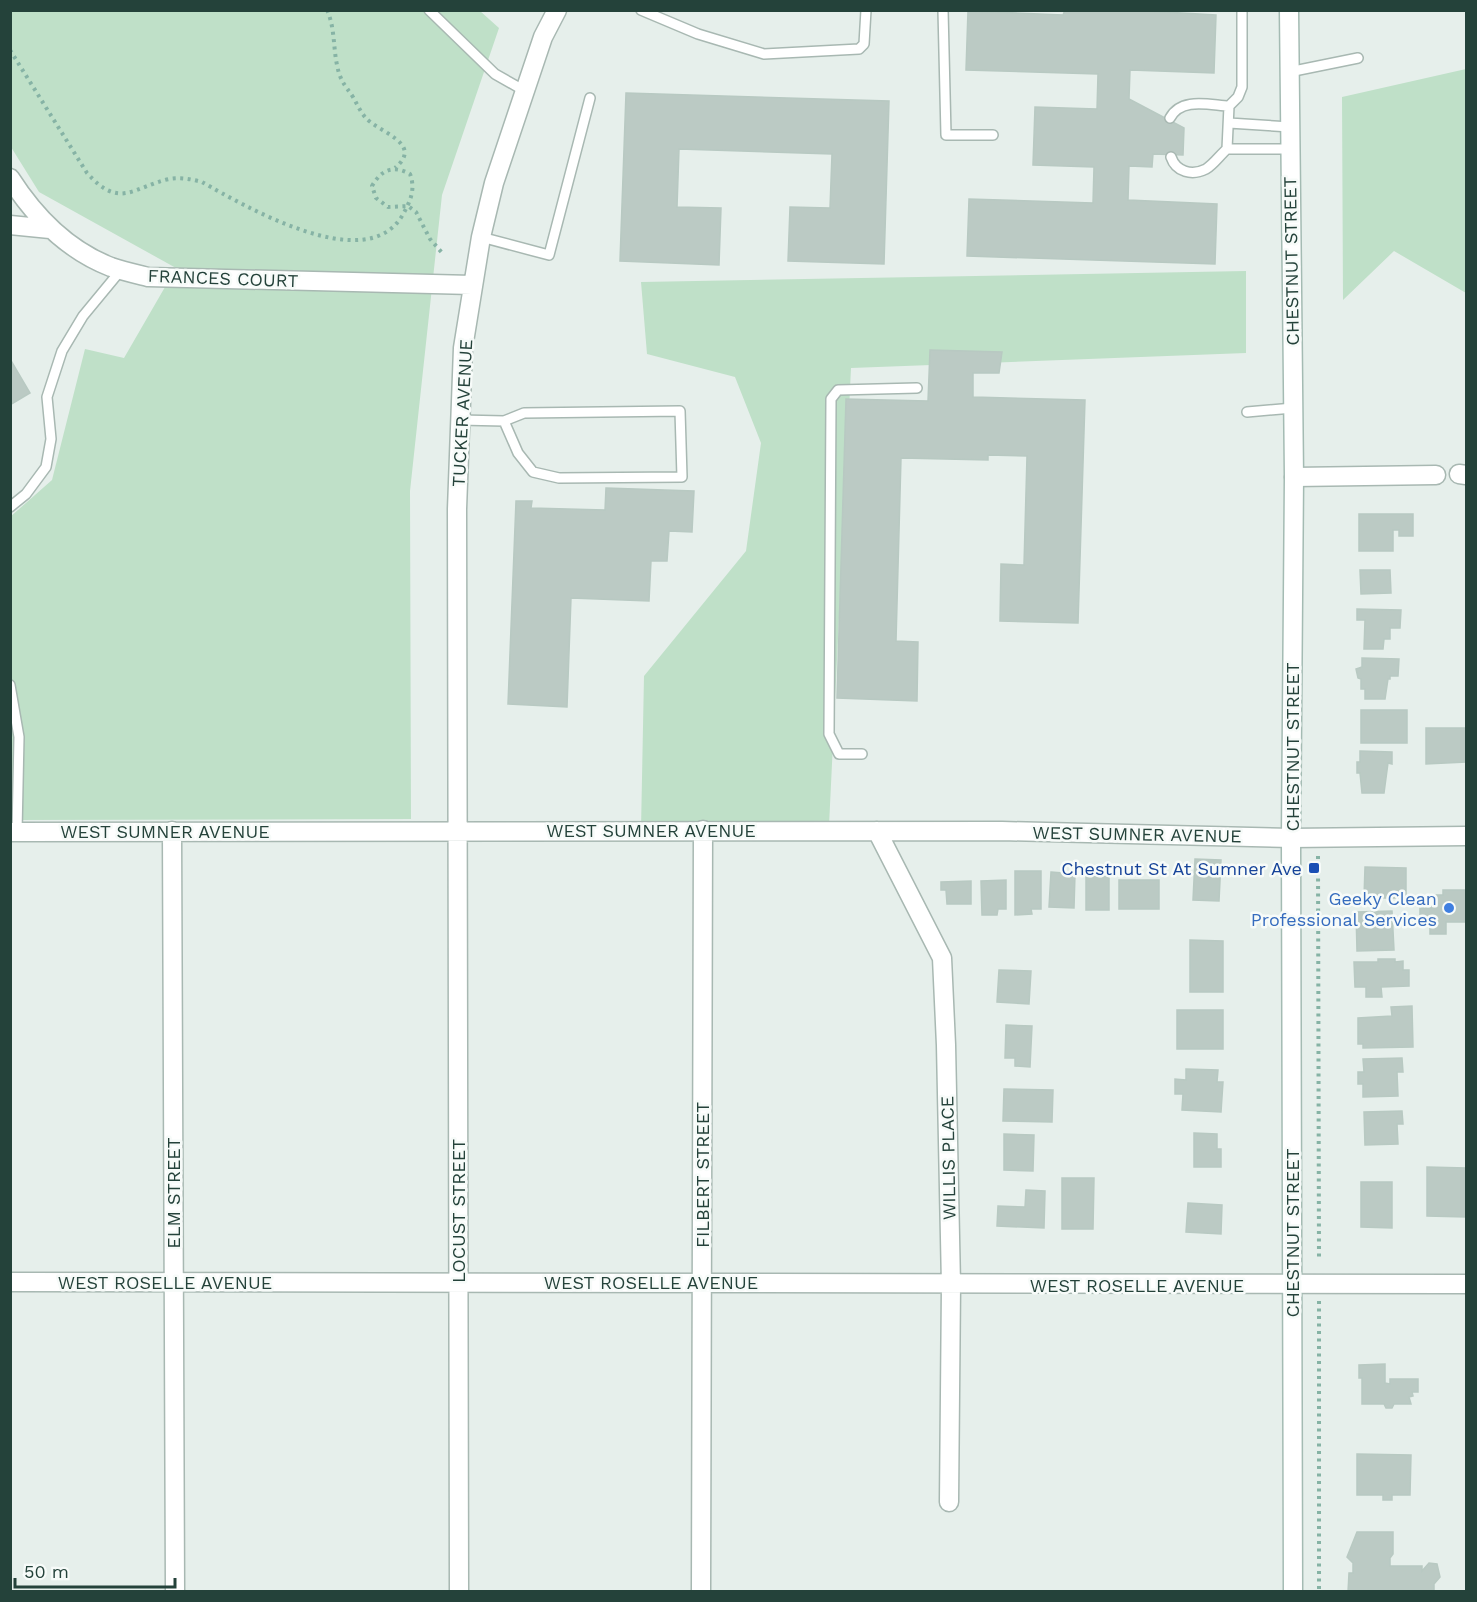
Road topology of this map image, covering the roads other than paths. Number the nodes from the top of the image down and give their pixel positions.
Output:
1 (429, 10) edge
2 (557, 10) edge
3 (641, 10) edge
4 (866, 10) edge
5 (943, 10) edge
6 (1242, 10) edge
7 (1289, 10) edge
8 (1358, 58) dead end
9 (1289, 72) junction
10 (525, 91) junction
11 (590, 98) dead end
12 (1229, 106) junction
13 (1170, 118) dead end
14 (1229, 123) junction
15 (1290, 127) junction
16 (993, 135) dead end
17 (1227, 148) junction
18 (1290, 149) junction
19 (1171, 157) dead end
20 (10, 178) edge
21 (10, 225) edge
22 (50, 229) junction
23 (481, 237) junction
24 (121, 270) junction
25 (472, 285) junction
26 (917, 388) dead end
27 (1293, 408) junction
28 (1247, 412) dead end
29 (460, 420) junction
30 (504, 421) junction
31 (1436, 475) dead end
32 (1294, 477) junction
33 (10, 507) edge
34 (10, 685) edge
35 (862, 754) dead end
36 (458, 830) junction
37 (703, 830) junction
38 (172, 831) junction
39 (877, 831) junction
40 (14, 832) edge
41 (1467, 836) edge
42 (1291, 838) junction
43 (459, 1281) junction
44 (10, 1282) edge
45 (174, 1282) junction
46 (702, 1283) junction
47 (1292, 1284) junction
48 (1467, 1284) edge
49 (951, 1285) junction
50 (949, 1502) dead end
51 (175, 1592) edge
52 (459, 1592) edge
53 (701, 1592) edge
54 (1293, 1592) edge

1 - 10 lane
2 - 10 street, TUCKER AVENUE
3 - 4 lane
5 - 16 lane
6 - 12 lane
7 - 9 street, CHESTNUT STREET
8 - 9 lane
9 - 15 street, CHESTNUT STREET
10 - 23 street, TUCKER AVENUE
11 - 23 lane
12 - 13 lane
12 - 14 lane
14 - 15 lane
14 - 17 lane
15 - 18 street, CHESTNUT STREET
17 - 18 lane
17 - 19 lane
18 - 27 street, CHESTNUT STREET
20 - 22 street, FRANCES COURT
21 - 22 street
22 - 24 street, FRANCES COURT
23 - 25 street, TUCKER AVENUE
24 - 25 street, FRANCES COURT
24 - 33 lane
25 - 29 street, TUCKER AVENUE
26 - 35 lane
27 - 28 lane
27 - 32 street, CHESTNUT STREET
29 - 30 lane
29 - 36 street, TUCKER AVENUE
30 - 30 lane
31 - 32 street
32 - 42 street, CHESTNUT STREET
34 - 40 lane
36 - 37 street, WEST SUMNER AVENUE
36 - 38 street, WEST SUMNER AVENUE
36 - 43 street, LOCUST STREET
37 - 39 street, WEST SUMNER AVENUE
37 - 46 street, FILBERT STREET
38 - 40 street, WEST SUMNER AVENUE
38 - 45 street, ELM STREET
39 - 42 street, WEST SUMNER AVENUE
39 - 49 street, WILLIS PLACE
41 - 42 street, WEST SUMNER AVENUE
42 - 47 street, CHESTNUT STREET
43 - 45 street, WEST ROSELLE AVENUE
43 - 46 street, WEST ROSELLE AVENUE
43 - 52 street, LOCUST STREET
44 - 45 street, WEST ROSELLE AVENUE
45 - 51 street, ELM STREET
46 - 49 street, WEST ROSELLE AVENUE
46 - 53 street, FILBERT STREET
47 - 48 street, WEST ROSELLE AVENUE
47 - 49 street, WEST ROSELLE AVENUE
47 - 54 street, CHESTNUT STREET
49 - 50 street, WILLIS PLACE

